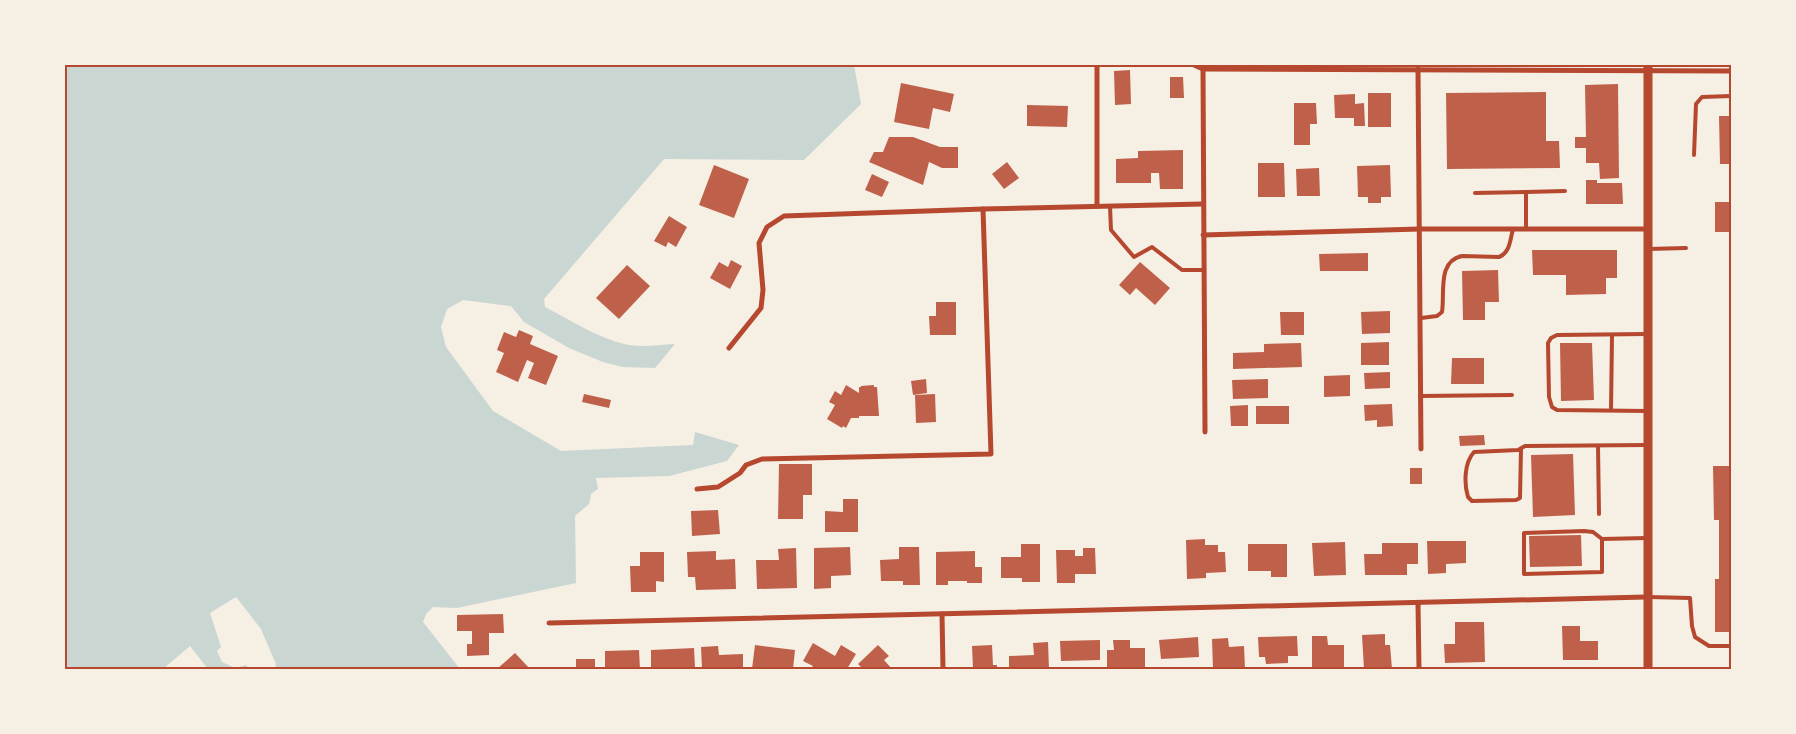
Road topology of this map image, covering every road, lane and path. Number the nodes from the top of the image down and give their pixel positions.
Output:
1 (1097, 65) edge
2 (1194, 65) edge
3 (1648, 67) edge
4 (1203, 69) junction
5 (1418, 69) junction
6 (1731, 71) edge
7 (1731, 96) edge
8 (1694, 155) dead end
9 (1565, 191) dead end
10 (1526, 192) junction
11 (1475, 193) dead end
12 (1202, 204) junction
13 (1097, 206) junction
14 (1110, 206) junction
15 (983, 209) junction
16 (1526, 229) junction
17 (1648, 229) junction
18 (1420, 230) junction
19 (1513, 230) junction
20 (1203, 235) junction
21 (1686, 248) dead end
22 (1647, 249) junction
23 (1204, 270) junction
24 (1421, 318) junction
25 (1647, 334) junction
26 (1612, 336) junction
27 (729, 348) dead end
28 (1512, 395) dead end
29 (1421, 396) junction
30 (1611, 410) junction
31 (1647, 410) junction
32 (1205, 432) dead end
33 (1647, 445) junction
34 (1598, 446) junction
35 (1422, 449) dead end
36 (1520, 449) junction
37 (697, 489) dead end
38 (1599, 514) dead end
39 (1647, 538) junction
40 (1602, 539) junction
41 (1646, 597) junction
42 (1418, 603) junction
43 (942, 614) junction
44 (549, 623) dead end
45 (1731, 646) edge
46 (944, 669) edge
47 (1419, 669) edge
48 (1648, 669) edge

1 - 13 street
2 - 4 street
3 - 5 street
3 - 6 street
3 - 17 street
4 - 5 street
4 - 12 street
5 - 18 street
7 - 8 lane
9 - 10 lane
10 - 11 lane
10 - 16 lane
12 - 14 street
12 - 20 street
13 - 14 street
13 - 15 street
14 - 23 lane
15 - 27 street
15 - 37 street
16 - 17 street
16 - 19 street
17 - 22 street
18 - 19 street
18 - 20 street
18 - 24 street
19 - 24 lane
20 - 23 street
21 - 22 lane
22 - 25 street
23 - 32 street
24 - 29 street
25 - 26 lane
25 - 31 street
26 - 30 lane
26 - 30 lane
28 - 29 lane
29 - 35 street
30 - 31 lane
31 - 33 street
33 - 34 lane
33 - 39 street
34 - 36 lane
34 - 38 lane
36 - 36 lane
39 - 40 lane
39 - 41 street
40 - 40 lane
41 - 42 street
41 - 45 lane
41 - 48 street
42 - 43 street
42 - 47 street
43 - 44 street
43 - 46 street

